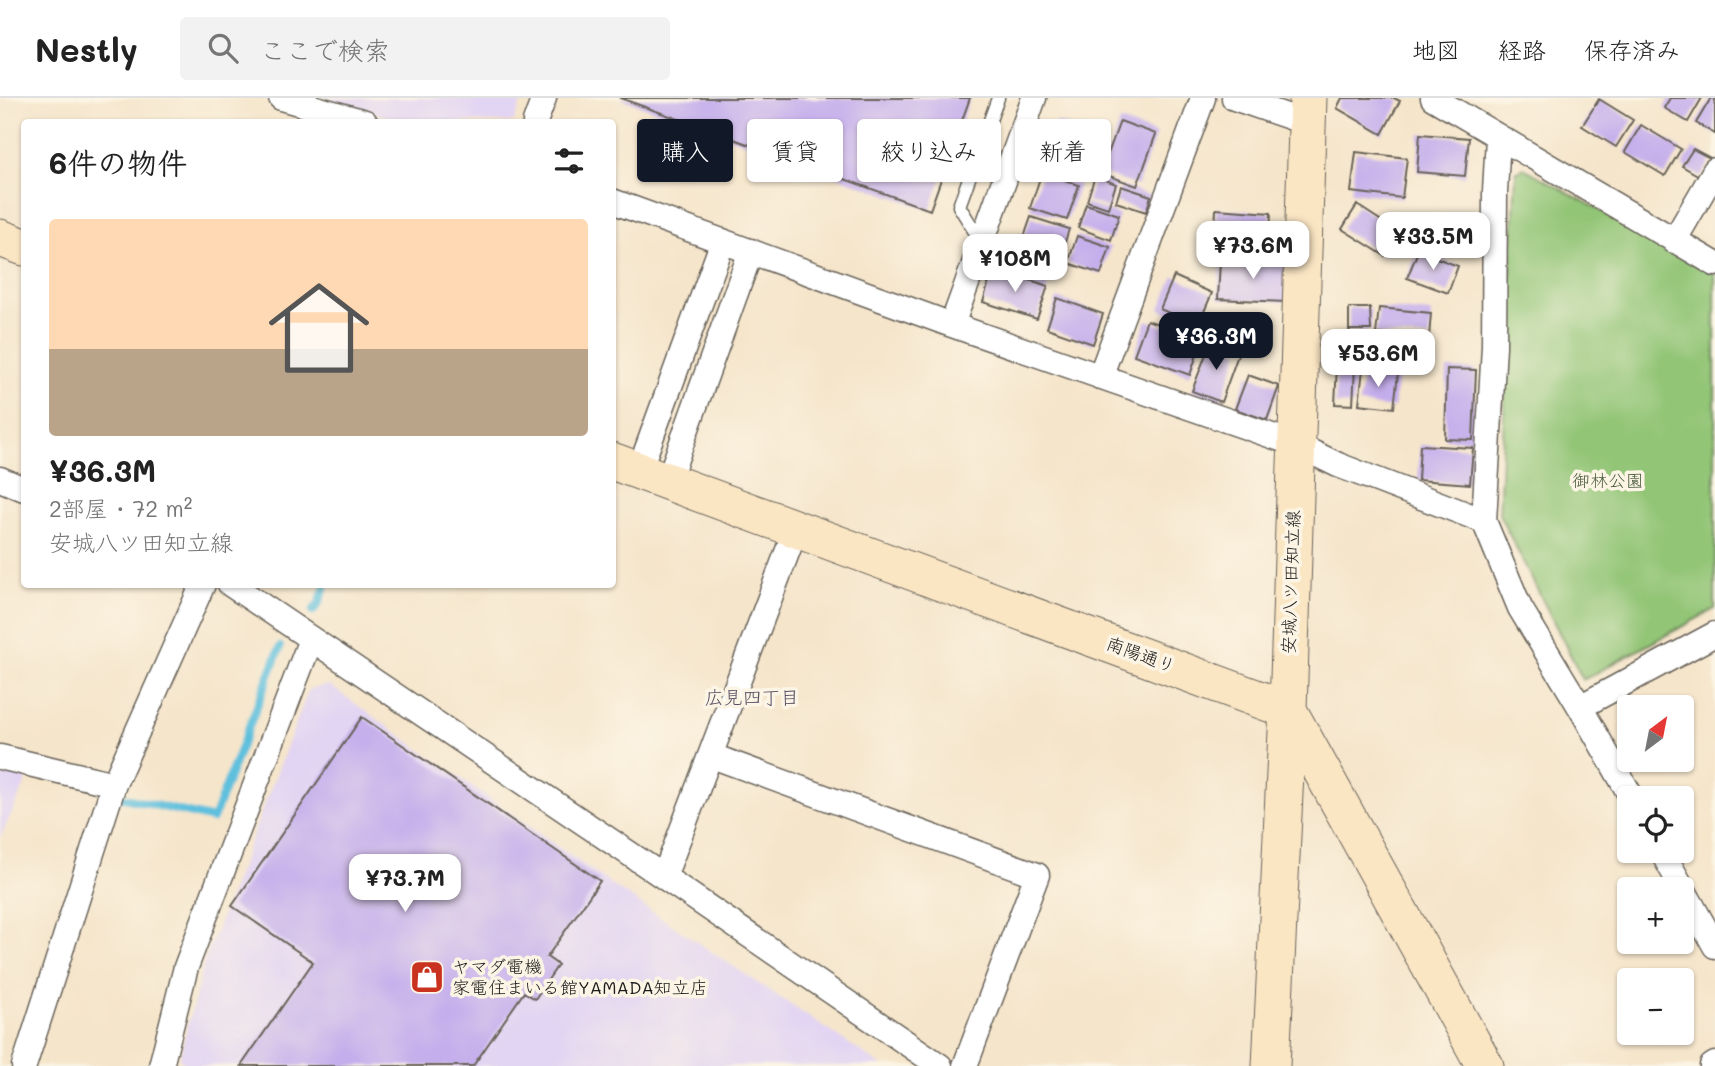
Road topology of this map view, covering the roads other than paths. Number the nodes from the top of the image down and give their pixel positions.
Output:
1 (281, 98) edge
2 (544, 98) edge
3 (998, 98) edge
4 (1034, 98) edge
5 (1203, 98) edge
6 (1234, 98) edge
7 (1433, 98) edge
8 (1307, 111) edge
9 (354, 119) edge
10 (536, 119) edge
11 (1498, 137) junction
12 (1715, 170) edge
13 (616, 202) edge
14 (0, 238) edge
15 (723, 241) junction
16 (1674, 241) junction
17 (982, 243) junction
18 (21, 246) edge
19 (751, 251) junction
20 (1715, 264) edge
21 (953, 325) junction
22 (1100, 377) junction
23 (1295, 444) junction
24 (640, 471) edge
25 (0, 479) edge
26 (21, 488) edge
27 (1484, 522) junction
28 (796, 528) junction
29 (201, 588) edge
30 (236, 588) edge
31 (1715, 634) edge
32 (311, 639) junction
33 (1580, 707) junction
34 (1288, 710) junction
35 (712, 756) junction
36 (0, 757) edge
37 (114, 784) junction
38 (1625, 786) edge
39 (1668, 863) edge
40 (664, 877) junction
41 (1715, 946) edge
42 (24, 1066) edge
43 (161, 1066) edge
44 (940, 1066) edge
45 (965, 1066) edge
46 (1271, 1066) edge
47 (1485, 1066) edge

1 - 9 street
2 - 10 street
3 - 17 lane
4 - 17 street
5 - 22 street
6 - 8 street
7 - 11 street
8 - 23 street, 安城八ツ田知立線
11 - 16 street
11 - 27 street
12 - 16 street
13 - 15 street
14 - 18 street
15 - 19 street
15 - 24 street
16 - 20 street
17 - 21 street
19 - 21 street
19 - 24 street
21 - 22 street
22 - 23 street
23 - 27 street
23 - 34 street, 安城八ツ田知立線
24 - 28 street, 南陽通り
25 - 26 street
27 - 33 street
28 - 34 street, 南陽通り
28 - 35 street
29 - 37 street
30 - 32 street
31 - 33 street
32 - 40 street
32 - 43 street
33 - 38 street
34 - 46 street, 安城八ツ田知立線
34 - 47 street
35 - 40 street
35 - 45 street
36 - 37 street
37 - 42 street
39 - 41 street
40 - 44 street

